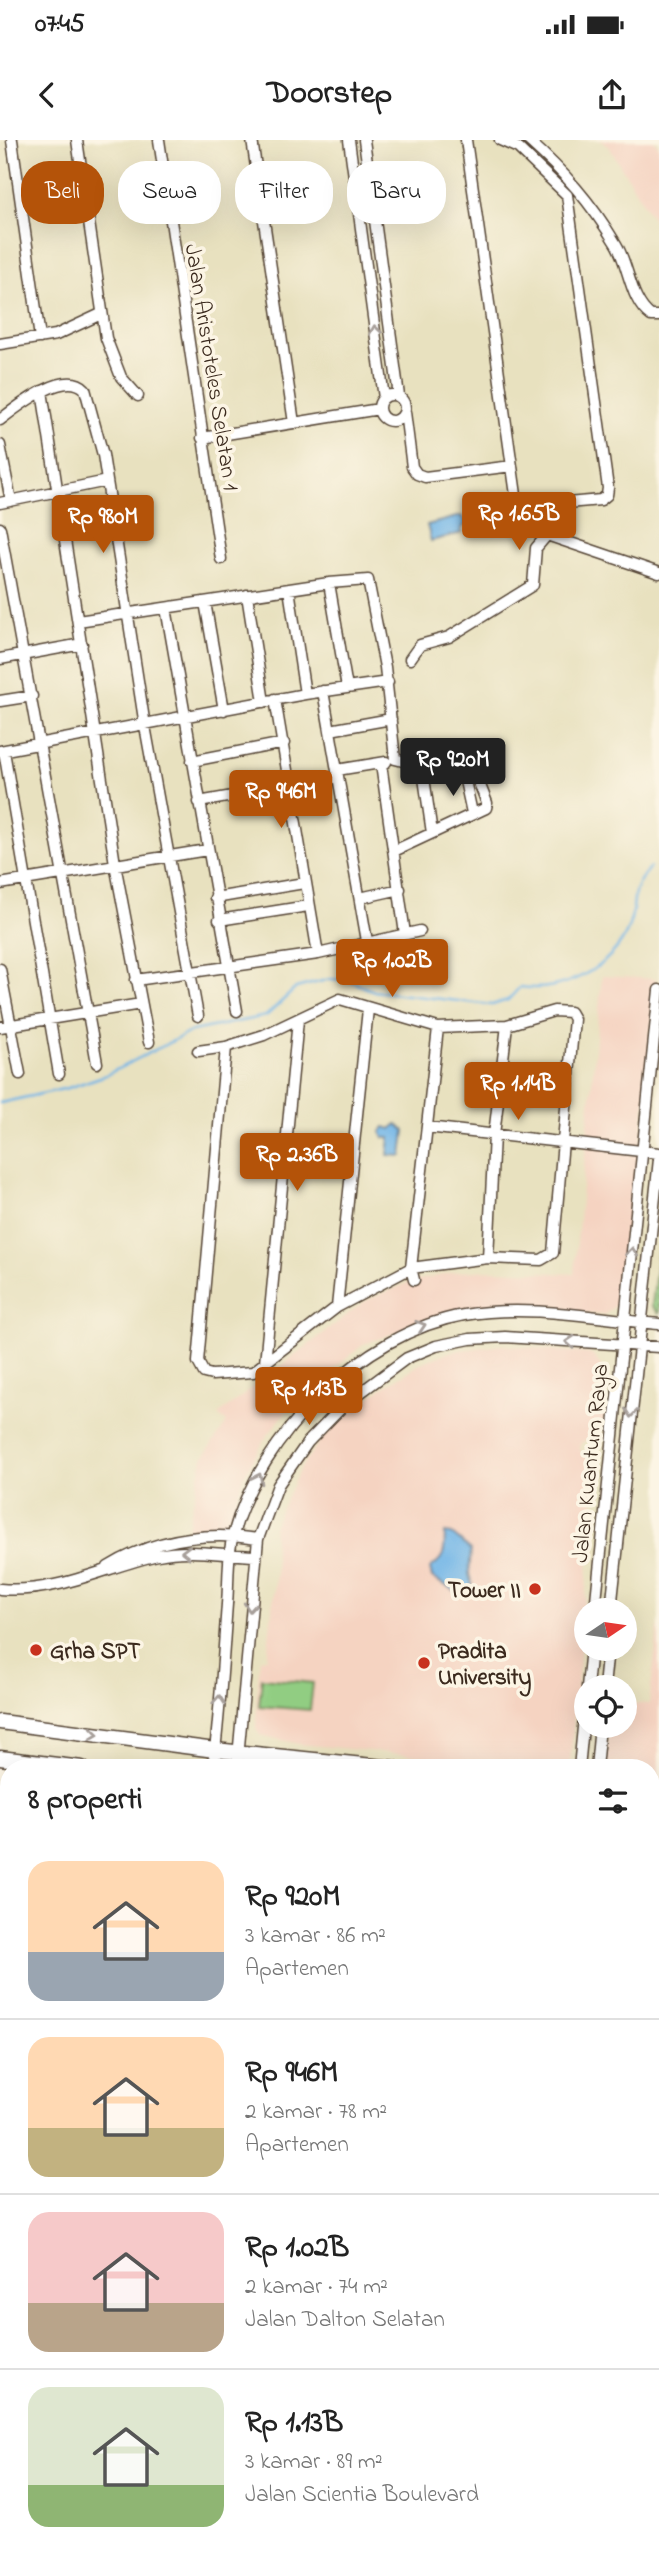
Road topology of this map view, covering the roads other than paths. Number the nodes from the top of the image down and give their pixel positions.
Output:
1 (12, 140) edge
2 (76, 140) edge
3 (159, 140) edge
4 (252, 140) edge
5 (349, 140) edge
6 (365, 140) edge
7 (466, 140) edge
8 (499, 140) edge
9 (528, 140) edge
10 (580, 190) junction
11 (567, 195) junction
12 (381, 256) junction
13 (365, 258) junction
14 (101, 314) junction
15 (659, 316) edge
16 (40, 338) junction
17 (0, 344) edge
18 (41, 391) junction
19 (138, 396) dead end
20 (399, 396) junction
21 (384, 398) junction
22 (379, 410) junction
23 (405, 412) junction
24 (0, 421) edge
25 (294, 423) junction
26 (202, 438) junction
27 (0, 445) edge
28 (512, 466) junction
29 (107, 486) junction
30 (56, 491) junction
31 (5, 502) edge
32 (0, 528) edge
33 (2, 551) edge
34 (222, 559) dead end
35 (659, 573) edge
36 (329, 583) junction
37 (289, 589) junction
38 (247, 595) junction
39 (205, 602) junction
40 (166, 608) junction
41 (128, 614) junction
42 (78, 621) junction
43 (82, 644) junction
44 (24, 655) junction
45 (0, 659) edge
46 (410, 659) dead end
47 (388, 681) junction
48 (347, 688) junction
49 (323, 691) junction
50 (305, 694) junction
51 (32, 696) junction
52 (270, 700) junction
53 (0, 701) edge
54 (224, 710) junction
55 (185, 717) junction
56 (391, 719) junction
57 (145, 726) junction
58 (330, 730) junction
59 (96, 735) junction
60 (41, 743) junction
61 (284, 743) junction
62 (2, 751) edge
63 (395, 760) junction
64 (192, 761) junction
65 (381, 764) junction
66 (422, 764) junction
67 (337, 774) junction
68 (464, 776) junction
69 (291, 786) junction
70 (199, 802) junction
71 (472, 813) junction
72 (432, 833) junction
73 (207, 850) junction
74 (394, 851) junction
75 (169, 857) junction
76 (120, 864) junction
77 (65, 874) junction
78 (25, 877) junction
79 (304, 883) junction
80 (0, 884) edge
81 (400, 889) junction
82 (215, 898) junction
83 (360, 898) junction
84 (308, 906) junction
85 (219, 920) junction
86 (420, 931) dead end
87 (405, 934) junction
88 (367, 941) junction
89 (318, 954) junction
90 (227, 968) junction
91 (0, 969) edge
92 (188, 972) junction
93 (136, 980) junction
94 (659, 990) edge
95 (141, 1004) junction
96 (368, 1009) junction
97 (237, 1011) dead end
98 (89, 1015) junction
99 (198, 1016) dead end
100 (49, 1018) junction
101 (298, 1020) junction
102 (507, 1025) junction
103 (5, 1026) edge
104 (438, 1028) junction
105 (149, 1042) dead end
106 (226, 1047) junction
107 (198, 1051) dead end
108 (97, 1063) dead end
109 (20, 1074) dead end
110 (59, 1074) dead end
111 (427, 1127) junction
112 (494, 1135) junction
113 (562, 1143) junction
114 (642, 1152) junction
115 (659, 1153) edge
116 (659, 1159) edge
117 (488, 1258) junction
118 (412, 1274) junction
119 (337, 1307) junction
120 (625, 1320) junction
121 (640, 1322) junction
122 (659, 1324) edge
123 (622, 1346) junction
124 (638, 1346) junction
125 (659, 1347) edge
126 (370, 1356) junction
127 (265, 1363) junction
128 (384, 1373) junction
129 (233, 1535) junction
130 (258, 1539) junction
131 (231, 1555) junction
132 (254, 1556) junction
133 (99, 1572) junction
134 (0, 1589) edge
135 (596, 1598) edge
136 (612, 1598) edge
137 (0, 1722) edge
138 (582, 1738) edge
139 (599, 1738) edge
140 (215, 1750) junction
141 (238, 1752) junction
142 (214, 1759) edge
143 (238, 1759) edge
144 (306, 1759) edge
145 (580, 1759) edge
146 (597, 1759) edge

1 - 16 street
2 - 14 street
3 - 26 street, Jalan Aristoteles Selatan 1
4 - 25 street
5 - 13 street
6 - 12 street
7 - 28 street
8 - 11 street
9 - 10 street
10 - 11 street
10 - 15 street
11 - 28 street
12 - 13 street
12 - 20 street
21 -> 13 street
14 - 16 street
14 - 19 street
16 - 17 street
18 - 24 street
18 - 29 street
18 - 30 street
20 - 21 street
20 - 23 street
21 - 22 street
22 - 23 street
22 - 25 street
23 - 28 street
25 - 26 street
26 - 34 street, Jalan Aristoteles Selatan 1
27 - 31 street
29 - 30 street
29 - 41 street
30 - 31 street
30 - 42 street
32 - 33 street
33 - 44 street
35 - 46 street
36 - 37 street
36 - 47 street
36 - 48 street
37 - 38 street
37 - 50 street
38 - 39 street
38 - 52 street
39 - 40 street
39 - 54 street
40 - 41 street
40 - 55 street
41 - 42 street
41 - 57 street
42 - 43 street
43 - 44 street
43 - 59 street
44 - 45 street
44 - 51 street
47 - 48 street
47 - 56 street
48 - 49 street
49 - 50 street
49 - 58 street
50 - 52 street
51 - 53 street
51 - 60 street
52 - 54 street
52 - 61 street
54 - 55 street
55 - 57 street
55 - 64 street
56 - 58 street
56 - 63 street
57 - 59 street
57 - 75 street
58 - 67 street
59 - 60 street
59 - 76 street
60 - 62 street
60 - 77 street
61 - 64 street
61 - 69 street
62 - 78 street
63 - 65 street
63 - 66 street
64 - 70 street
65 - 67 street
65 - 74 street
66 - 68 street
66 - 72 street
67 - 69 street
67 - 83 street
68 - 71 street
68 - 71 street
69 - 70 street
69 - 79 street
70 - 73 street
71 - 72 street
72 - 74 street
73 - 75 street
73 - 82 street
74 - 81 street
75 - 76 street
75 - 92 street
76 - 77 street
76 - 93 street
77 - 78 street
77 - 98 street
78 - 80 street
78 - 100 street
79 - 82 street
79 - 84 street
81 - 83 street
81 - 87 street
82 - 85 street
83 - 88 street
84 - 85 street
84 - 89 street
85 - 90 street
86 - 87 street
87 - 88 street
88 - 89 street
89 - 90 street
90 - 92 street
90 - 97 street
91 - 103 street
92 - 93 street
92 - 99 street
93 - 95 street
94 - 114 street, Jalan Kuantum Raya
95 - 98 street
95 - 105 street
96 - 101 street
96 - 104 street
96 - 119 street
98 - 100 street
98 - 108 street
100 - 103 street
100 - 110 street
101 - 106 street
101 - 127 street
102 - 104 street
102 - 112 street
102 - 113 street
103 - 109 street
104 - 111 street
106 - 107 street
106 - 127 street
111 - 112 street
111 - 118 street
112 - 113 street
112 - 117 street
113 - 114 street
113 - 117 street
114 - 115 street
120 -> 114 street, Jalan Kuantum Raya
116 - 121 street, Jalan Kuantum Raya
117 - 118 street
118 - 119 street
119 - 127 street
120 - 121 street
120 - 123 street, Jalan Kuantum Raya
126 -> 120 street
121 - 122 street
121 - 124 street, Jalan Kuantum Raya
123 - 124 street
123 -> 128 street
123 - 135 street, Jalan Kuantum Raya
124 - 125 street
124 -> 136 street, Jalan Kuantum Raya
126 - 128 street
129 -> 126 street
128 - 130 street
129 - 130 street
129 - 131 street
129 - 133 street
130 - 132 street
131 - 132 street
131 -> 133 street
140 -> 131 street
132 -> 141 street
133 - 134 street
137 -> 140 main road
138 - 145 street
139 - 146 street
140 - 141 main road
140 - 142 street
141 - 143 street
141 - 144 main road

